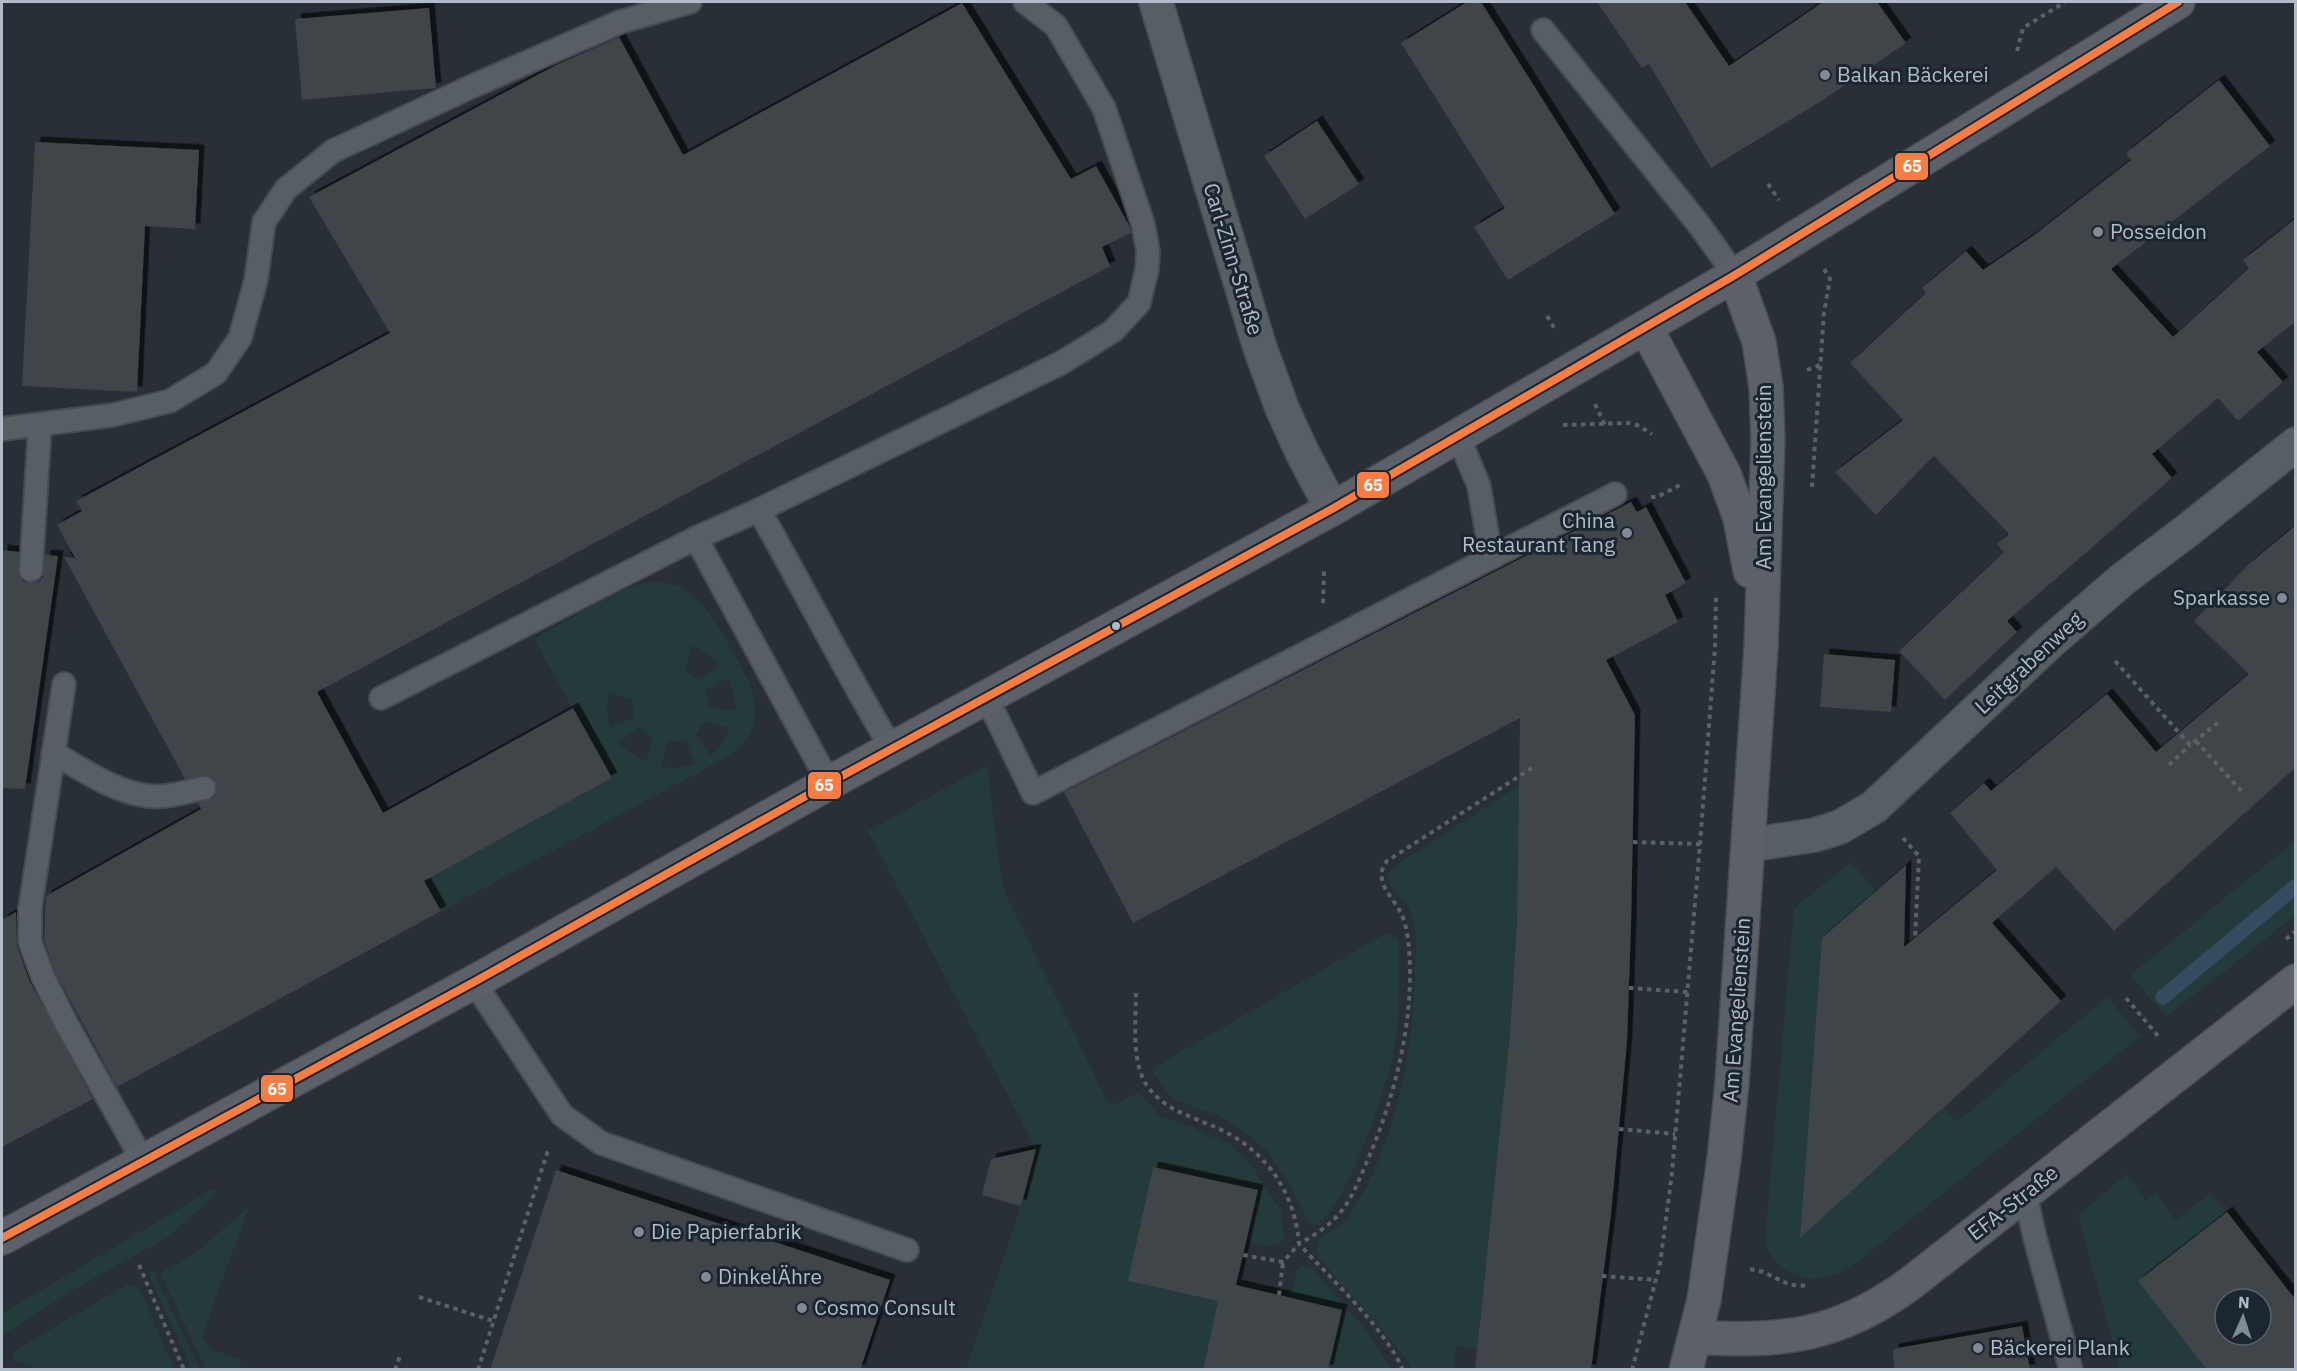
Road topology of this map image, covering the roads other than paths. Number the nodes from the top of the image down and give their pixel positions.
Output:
1 (690, 2) edge
2 (1024, 2) edge
3 (1156, 2) edge
4 (2178, 2) edge
5 (1543, 30) dead end
6 (1735, 275) junction
7 (1646, 328) junction
8 (40, 424) junction
9 (2, 429) edge
10 (1458, 436) junction
11 (2295, 444) edge
12 (1615, 494) dead end
13 (1332, 509) junction
14 (759, 510) junction
15 (696, 538) junction
16 (1491, 557) junction
17 (31, 570) dead end
18 (1761, 647) junction
19 (64, 684) dead end
20 (381, 698) dead end
21 (987, 698) junction
22 (892, 749) junction
23 (53, 753) junction
24 (829, 783) junction
25 (204, 788) dead end
26 (1749, 845) junction
27 (2295, 981) edge
28 (474, 982) junction
29 (143, 1161) junction
30 (2025, 1194) junction
31 (2, 1238) edge
32 (907, 1250) dead end
33 (1695, 1336) junction
34 (1686, 1370) edge
35 (2071, 1370) edge

1 - 8 lane
2 - 14 lane
3 - 13 street, Carl-Zinn-Straße
4 - 6 main road
5 - 6 lane
6 - 7 main road
6 - 18 main road, Am Evangelienstein
7 - 10 main road
7 - 18 main road, Am Evangelienstein
8 - 9 lane
8 - 17 lane
10 - 13 main road
10 - 16 lane
11 - 26 street, Leitgrabenweg
12 - 16 lane
13 - 21 main road
14 - 15 lane
14 - 22 lane
15 - 20 lane
15 - 24 lane
16 - 21 lane
18 - 26 main road, Am Evangelienstein
19 - 23 lane
21 - 22 main road
22 - 24 main road
23 - 25 lane
23 - 29 lane
24 - 28 main road
26 - 33 main road, Am Evangelienstein
27 - 30 main road, EFA-Straße
28 - 29 main road
28 - 32 lane
29 - 31 main road
30 - 33 main road, EFA-Straße
30 - 35 lane
33 - 34 main road, Am Evangelienstein

